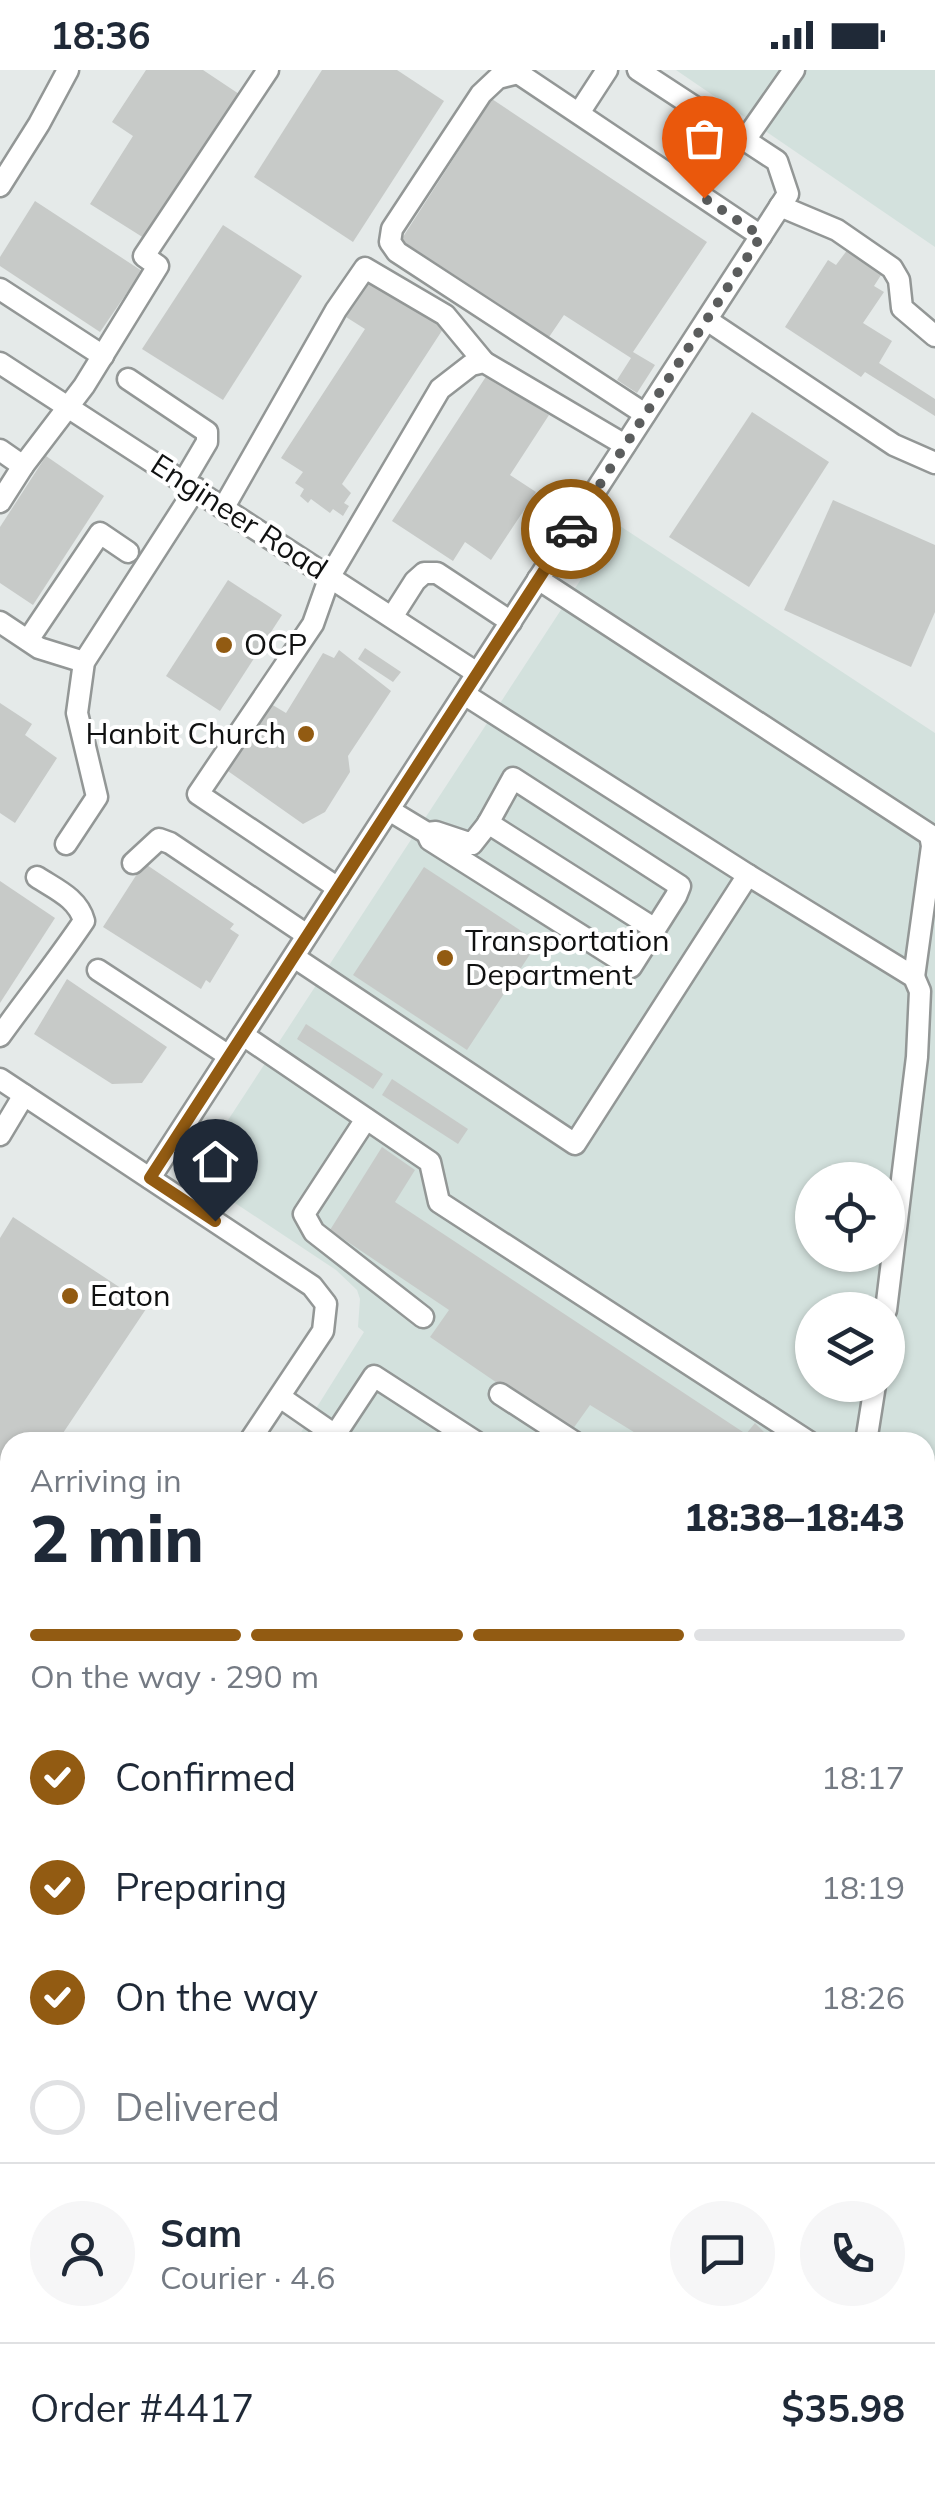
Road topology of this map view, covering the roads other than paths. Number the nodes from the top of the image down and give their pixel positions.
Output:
1 (68, 70) edge
2 (268, 70) edge
3 (607, 70) edge
4 (638, 70) edge
5 (794, 70) edge
6 (519, 72) edge
7 (578, 114) junction
8 (745, 140) junction
9 (0, 186) edge
10 (780, 206) junction
11 (761, 236) junction
12 (0, 290) edge
13 (707, 320) junction
14 (935, 336) edge
15 (103, 356) junction
16 (484, 362) junction
17 (0, 363) edge
18 (128, 379) dead end
19 (68, 409) junction
20 (646, 414) junction
21 (625, 446) junction
22 (0, 450) edge
23 (935, 464) edge
24 (23, 466) junction
25 (190, 484) junction
26 (0, 502) edge
27 (224, 507) junction
28 (128, 552) dead end
29 (330, 576) junction
30 (538, 579) junction
31 (392, 617) junction
32 (0, 622) edge
33 (511, 622) junction
34 (28, 640) junction
35 (84, 662) junction
36 (478, 673) junction
37 (464, 694) junction
38 (388, 810) junction
39 (488, 823) junction
40 (427, 833) junction
41 (66, 844) dead end
42 (134, 863) dead end
43 (748, 875) junction
44 (37, 877) dead end
45 (338, 888) junction
46 (656, 929) junction
47 (307, 935) junction
48 (294, 956) junction
49 (98, 970) dead end
50 (914, 977) junction
51 (242, 1035) junction
52 (0, 1036) edge
53 (230, 1056) junction
54 (0, 1079) edge
55 (24, 1094) junction
56 (366, 1119) junction
57 (0, 1135) edge
58 (150, 1178) junction
59 (888, 1292) edge
60 (423, 1316) dead end
61 (500, 1394) dead end
62 (280, 1396) junction
63 (872, 1402) edge
64 (257, 1432) edge
65 (331, 1432) edge
66 (337, 1432) edge
67 (461, 1432) edge
68 (559, 1432) edge
69 (794, 1432) edge
70 (867, 1432) edge

1 - 9 street
2 - 15 street
3 - 7 street
4 - 8 street
5 - 8 street
6 - 7 street
6 - 20 street
7 - 11 street
8 - 10 street
10 - 11 street
10 - 14 street
11 - 13 street
12 - 15 street
13 - 20 street
13 - 23 street
15 - 19 street
16 - 21 street
16 - 27 street
16 - 29 street
17 - 19 street, Engineer Road
18 - 25 street
19 - 24 street
19 - 25 street, Engineer Road
20 - 21 street
21 - 30 street
22 - 24 street
24 - 26 street
25 - 27 street, Engineer Road
25 - 35 street
27 - 29 street, Engineer Road
28 - 34 street
29 - 31 street, Engineer Road
29 - 45 street
30 - 33 street
30 - 50 street
31 - 33 street
31 - 36 street, Engineer Road
32 - 34 street
33 - 36 street
34 - 35 street
35 - 41 street
36 - 37 street
37 - 38 street
37 - 43 street
38 - 40 street
38 - 45 street
39 - 40 street
39 - 46 street
39 - 46 street
40 - 46 street
42 - 47 street
43 - 48 street
43 - 50 street
44 - 52 street
45 - 47 street
47 - 48 street
48 - 51 street
49 - 53 street
50 - 59 street
51 - 53 street
51 - 56 street
53 - 58 street
54 - 55 street
55 - 57 street
55 - 58 street
56 - 60 street
56 - 69 street
58 - 62 street
61 - 68 street
62 - 64 street
62 - 65 street
63 - 70 street
66 - 67 street

